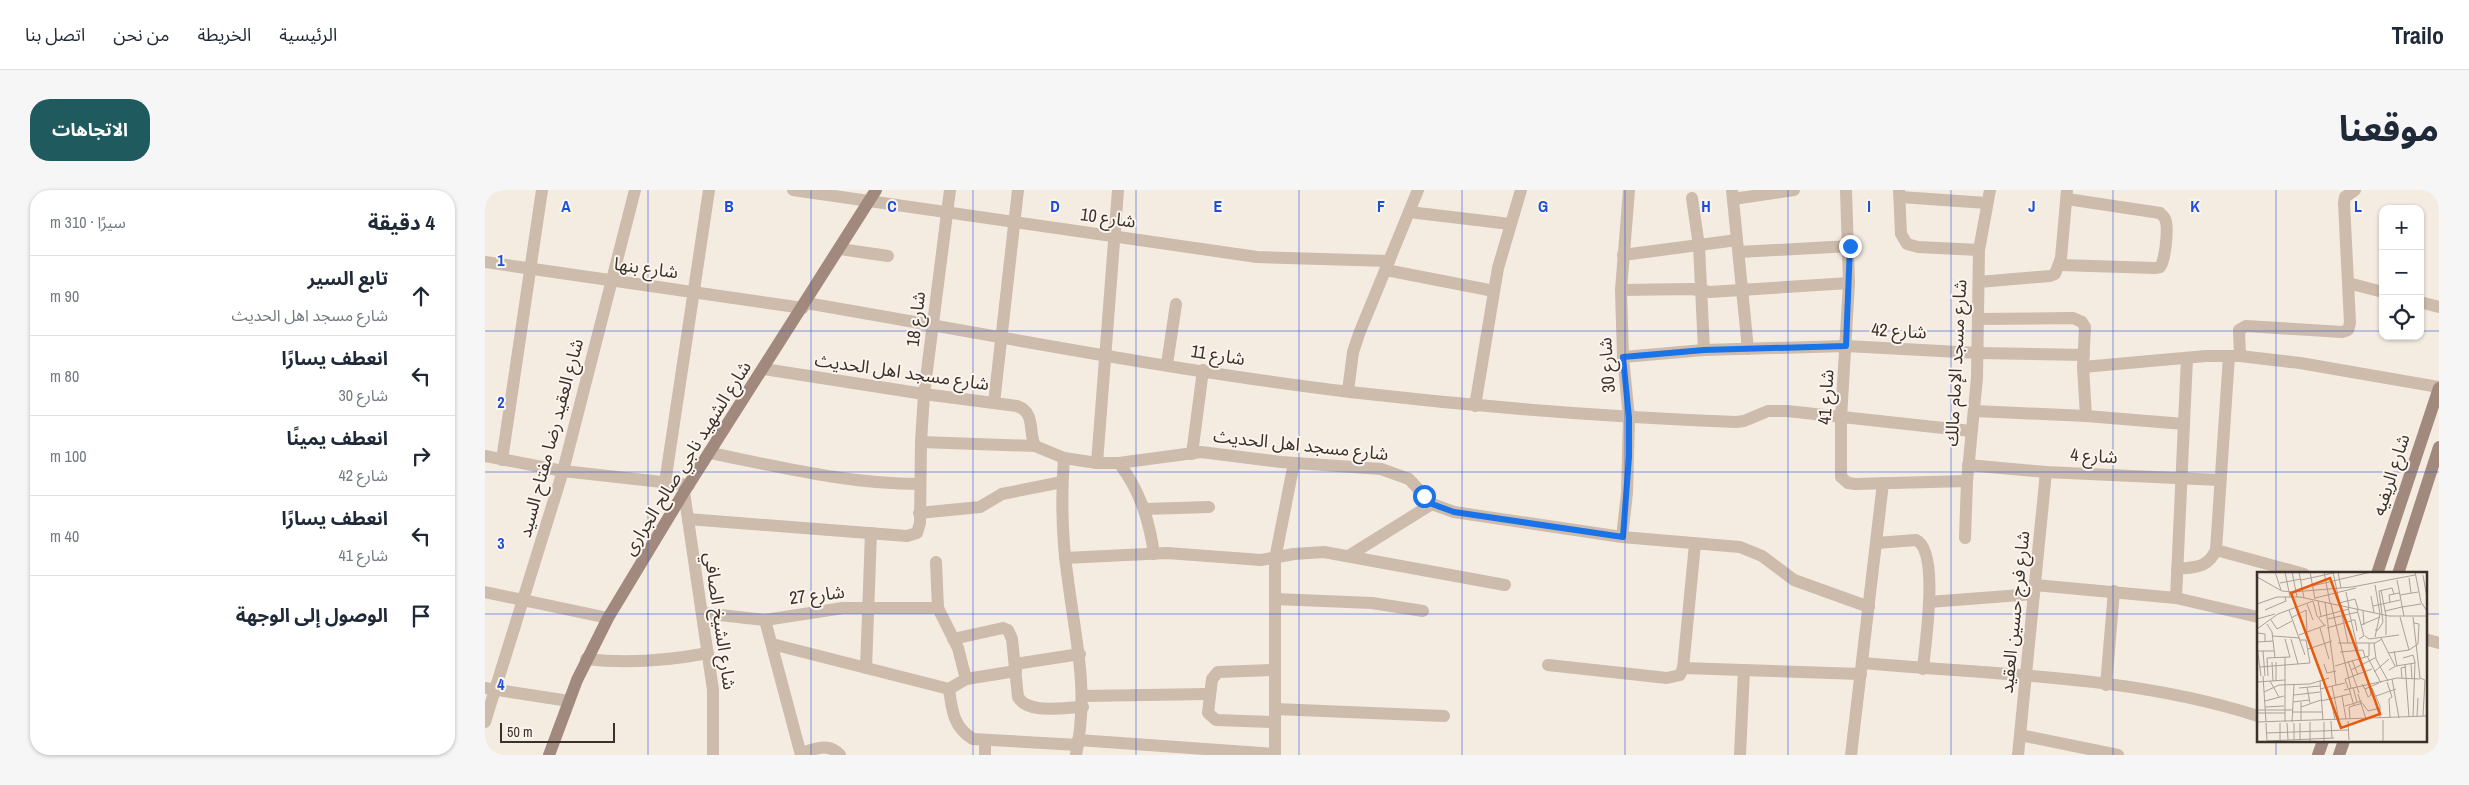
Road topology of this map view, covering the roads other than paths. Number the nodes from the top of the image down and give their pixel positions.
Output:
1 (542, 190) edge
2 (635, 190) edge
3 (709, 190) edge
4 (793, 190) edge
5 (876, 190) edge
6 (950, 190) edge
7 (1018, 190) edge
8 (1118, 190) edge
9 (1418, 190) edge
10 (1521, 190) edge
11 (1629, 190) edge
12 (1794, 190) edge
13 (1846, 190) edge
14 (1990, 190) edge
15 (2355, 190) edge
16 (833, 193) edge
17 (1733, 194) edge
18 (1900, 194) edge
19 (2067, 194) edge
20 (1692, 198) dead end
21 (869, 202) junction
22 (1987, 203) junction
23 (1409, 212) junction
24 (946, 213) junction
25 (1014, 223) junction
26 (1510, 224) junction
27 (1115, 237) junction
28 (1699, 246) junction
29 (1738, 246) junction
30 (1850, 246) junction
31 (840, 249) junction
32 (1979, 250) junction
33 (1623, 255) junction
34 (888, 256) dead end
35 (485, 262) edge
36 (2060, 264) junction
37 (1387, 265) junction
38 (532, 269) junction
39 (612, 280) junction
40 (1979, 282) junction
41 (1849, 283) junction
42 (2348, 283) junction
43 (1621, 290) junction
44 (1743, 290) junction
45 (1494, 291) junction
46 (1702, 291) junction
47 (2379, 291) edge
48 (694, 292) junction
49 (2424, 303) edge
50 (1176, 304) dead end
51 (804, 305) junction
52 (2439, 307) edge
53 (1978, 319) junction
54 (933, 324) junction
55 (1001, 336) junction
56 (1846, 346) junction
57 (1747, 349) junction
58 (1704, 350) junction
59 (1977, 353) junction
60 (1106, 354) junction
61 (2234, 356) junction
62 (1623, 357) junction
63 (2187, 358) junction
64 (2083, 361) junction
65 (1167, 364) junction
66 (764, 369) junction
67 (1203, 370) junction
68 (2439, 388) edge
69 (1349, 392) junction
70 (924, 394) junction
71 (994, 403) junction
72 (1475, 406) junction
73 (1975, 411) junction
74 (2086, 416) junction
75 (1629, 418) junction
76 (1841, 418) junction
77 (2184, 424) junction
78 (1971, 431) junction
79 (921, 442) junction
80 (1035, 446) junction
81 (2439, 447) edge
82 (710, 453) junction
83 (1192, 454) junction
84 (485, 456) edge
85 (1064, 458) junction
86 (502, 460) junction
87 (1097, 463) junction
88 (1119, 463) junction
89 (1294, 464) junction
90 (1968, 465) junction
91 (563, 471) junction
92 (2046, 472) junction
93 (2181, 478) junction
94 (2219, 480) junction
95 (1967, 481) junction
96 (1062, 482) junction
97 (665, 483) junction
98 (1883, 483) junction
99 (920, 484) junction
100 (686, 489) junction
101 (1432, 504) junction
102 (1209, 507) dead end
103 (1145, 509) junction
104 (919, 513) junction
105 (688, 519) junction
106 (871, 533) junction
107 (1623, 537) junction
108 (1965, 538) dead end
109 (1695, 544) junction
110 (1876, 544) junction
111 (2216, 550) junction
112 (1154, 554) junction
113 (1349, 555) junction
114 (1065, 558) junction
115 (1275, 559) junction
116 (935, 562) dead end
117 (2177, 569) junction
118 (2297, 572) edge
119 (2378, 572) edge
120 (2399, 572) edge
121 (1505, 585) dead end
122 (2034, 590) junction
123 (2114, 591) junction
124 (485, 592) edge
125 (2175, 598) junction
126 (1275, 599) junction
127 (523, 600) junction
128 (1929, 602) junction
129 (1869, 607) junction
130 (868, 608) junction
131 (938, 608) junction
132 (1423, 611) dead end
133 (702, 613) junction
134 (2257, 616) edge
135 (608, 618) junction
136 (765, 620) junction
137 (953, 639) junction
138 (772, 644) junction
139 (708, 653) junction
140 (1080, 654) junction
141 (587, 659) junction
142 (1548, 665) dead end
143 (1015, 667) junction
144 (866, 668) junction
145 (1683, 668) junction
146 (1862, 668) junction
147 (1923, 668) junction
148 (1275, 670) junction
149 (1744, 670) junction
150 (2026, 677) junction
151 (966, 679) junction
152 (2106, 685) junction
153 (490, 688) edge
154 (949, 689) junction
155 (1208, 694) junction
156 (569, 701) junction
157 (1083, 702) junction
158 (1275, 715) junction
159 (1444, 716) dead end
160 (2257, 716) edge
161 (485, 722) edge
162 (2020, 735) junction
163 (985, 740) junction
164 (2323, 742) edge
165 (2344, 742) edge
166 (1077, 747) edge
167 (801, 754) edge
168 (549, 755) edge
169 (713, 755) edge
170 (840, 755) edge
171 (985, 755) edge
172 (1275, 755) edge
173 (1740, 755) edge
174 (1851, 755) edge
175 (2018, 755) edge
176 (2118, 755) edge
177 (2318, 755) edge
178 (2339, 755) edge

1 - 38 street
2 - 39 street, شارع العقيد رضا مفتاح السيد
3 - 48 street
4 - 16 street, شارع 10
5 - 21 street, شارع الشهيد ناجي صالح الجرارى
6 - 24 street, شارع 18
7 - 25 street
8 - 27 street
9 - 23 street
10 - 26 street
11 - 33 street, شارع 30
12 - 17 street
13 - 30 street, شارع 41
14 - 22 street, شارع مسجد الإمام مالك
15 - 42 street
16 - 21 street, شارع 10
17 - 29 street
18 - 22 street
18 - 32 street
19 - 36 street
19 - 36 street
20 - 28 street
21 - 24 street, شارع 10
21 - 31 street, شارع الشهيد ناجي صالح الجرارى
22 - 32 street, شارع مسجد الإمام مالك
23 - 26 street
23 - 37 street
24 - 25 street, شارع 10
24 - 54 street, شارع 18
25 - 27 street, شارع 10
25 - 55 street
26 - 45 street
27 - 37 street, شارع 10
27 - 60 street
28 - 29 street
28 - 33 street
28 - 46 street
29 - 30 street
29 - 44 street
30 - 41 street, شارع 41
31 - 34 street
31 - 51 street, شارع الشهيد ناجي صالح الجرارى
32 - 40 street, شارع مسجد الإمام مالك
33 - 43 street, شارع 30
35 - 38 street, شارع بنها
36 - 40 street
37 - 45 street, شارع 10
37 - 69 street
38 - 39 street, شارع بنها
38 - 86 street
39 - 48 street, شارع بنها
39 - 91 street, شارع العقيد رضا مفتاح السيد
40 - 53 street, شارع مسجد الإمام مالك
41 - 44 street
41 - 56 street, شارع 41
42 - 47 street
42 - 61 street
43 - 46 street
43 - 62 street, شارع 30
44 - 46 street
44 - 57 street
45 - 72 street
46 - 58 street
48 - 51 street, شارع بنها
48 - 97 street
49 - 52 street
50 - 65 street
51 - 54 street, شارع 11
51 - 66 street, شارع الشهيد ناجي صالح الجرارى
53 - 59 street, شارع مسجد الإمام مالك
53 - 64 street
54 - 55 street, شارع 11
54 - 70 street, شارع 18
55 - 60 street, شارع 11
55 - 71 street
56 - 57 street, شارع 42
56 - 59 street, شارع 42
56 - 76 street, شارع 41
57 - 58 street, شارع 42
58 - 62 street, شارع 42
59 - 64 street, شارع 42
59 - 73 street, شارع مسجد الإمام مالك
60 - 65 street, شارع 11
60 - 87 street
61 - 63 street, شارع 42
61 - 68 street, شارع 42
61 - 94 street
62 - 75 street, شارع 30
63 - 64 street, شارع 42
63 - 77 street
64 - 74 street
65 - 67 street, شارع 11
66 - 70 street, شارع مسجد اهل الحديث
66 - 82 street, شارع الشهيد ناجي صالح الجرارى
67 - 69 street, شارع 11
67 - 83 street
68 - 119 street, شارع الريفيه
69 - 72 street, شارع 11
70 - 71 street, شارع مسجد اهل الحديث
70 - 79 street, شارع 18
71 - 80 street, شارع مسجد اهل الحديث
72 - 75 street, شارع 11
73 - 74 street
73 - 78 street, شارع مسجد الإمام مالك
74 - 77 street
75 - 76 street, شارع 11
75 - 107 street, شارع 30
76 - 78 street, شارع 11
76 - 98 street, شارع 41
77 - 93 street
78 - 90 street, شارع مسجد الإمام مالك
79 - 80 street
79 - 99 street, شارع 18
80 - 85 street, شارع مسجد اهل الحديث
81 - 120 street, شارع الريفيه
82 - 99 street
82 - 100 street, شارع الشهيد ناجي صالح الجرارى
83 - 88 street, شارع مسجد اهل الحديث
83 - 89 street, شارع مسجد اهل الحديث
84 - 86 street
85 - 87 street, شارع مسجد اهل الحديث
85 - 96 street
86 - 91 street
87 - 88 street, شارع مسجد اهل الحديث
88 - 103 street
89 - 101 street, شارع مسجد اهل الحديث
89 - 115 street
90 - 92 street, شارع 4
90 - 95 street, شارع مسجد الإمام مالك
91 - 97 street
91 - 127 street, شارع العقيد رضا مفتاح السيد
92 - 93 street, شارع 4
92 - 122 street, شارع فرج حسين العقيد
93 - 94 street, شارع 4
93 - 117 street
94 - 111 street
95 - 98 street, شارع 41
95 - 108 street, شارع مسجد الإمام مالك
96 - 104 street
96 - 114 street
97 - 100 street
98 - 110 street
99 - 104 street, شارع 18
100 - 105 street, شارع الشيخ الصافي
100 - 135 street, شارع الشهيد ناجي صالح الجرارى
101 - 107 street, شارع مسجد اهل الحديث
101 - 113 street
102 - 103 street
103 - 112 street
104 - 106 street, شارع 18
105 - 106 street
105 - 133 street, شارع الشيخ الصافي
106 - 130 street
107 - 109 street, شارع مسجد اهل الحديث
109 - 129 street, شارع مسجد اهل الحديث
109 - 145 street
110 - 128 street
110 - 129 street
111 - 117 street
111 - 118 street
112 - 114 street
112 - 115 street
113 - 115 street
113 - 121 street
114 - 140 street
115 - 126 street
116 - 131 street
117 - 125 street
122 - 123 street
122 - 128 street
122 - 150 street, شارع فرج حسين العقيد
123 - 125 street
123 - 152 street
124 - 127 street
125 - 134 street
126 - 132 street
126 - 148 street
127 - 135 street
127 - 153 street, شارع العقيد رضا مفتاح السيد
128 - 147 street
129 - 146 street
130 - 131 street, شارع 27
130 - 136 street, شارع 27
130 - 144 street
131 - 137 street
133 - 136 street, شارع 27
133 - 139 street, شارع الشيخ الصافي
135 - 141 street, شارع الشهيد ناجي صالح الجرارى
136 - 138 street
137 - 143 street
137 - 151 street
138 - 144 street
138 - 167 street
139 - 141 street
139 - 169 street, شارع الشيخ الصافي
140 - 143 street
140 - 157 street
141 - 156 street, شارع الشهيد ناجي صالح الجرارى
142 - 145 street
143 - 151 street
143 - 157 street
144 - 154 street
145 - 149 street
146 - 147 street
146 - 149 street
146 - 174 street
147 - 150 street
148 - 155 street
148 - 158 street
149 - 173 street
150 - 152 street
150 - 162 street, شارع فرج حسين العقيد
151 - 154 street
152 - 160 street
153 - 156 street
153 - 161 street, شارع العقيد رضا مفتاح السيد
154 - 163 street
155 - 157 street
155 - 158 street
156 - 168 street, شارع الشهيد ناجي صالح الجرارى
157 - 166 street
158 - 159 street
158 - 172 street
162 - 175 street, شارع فرج حسين العقيد
162 - 176 street
163 - 166 street
163 - 171 street
164 - 177 street
165 - 178 street
166 - 172 street
167 - 170 street

